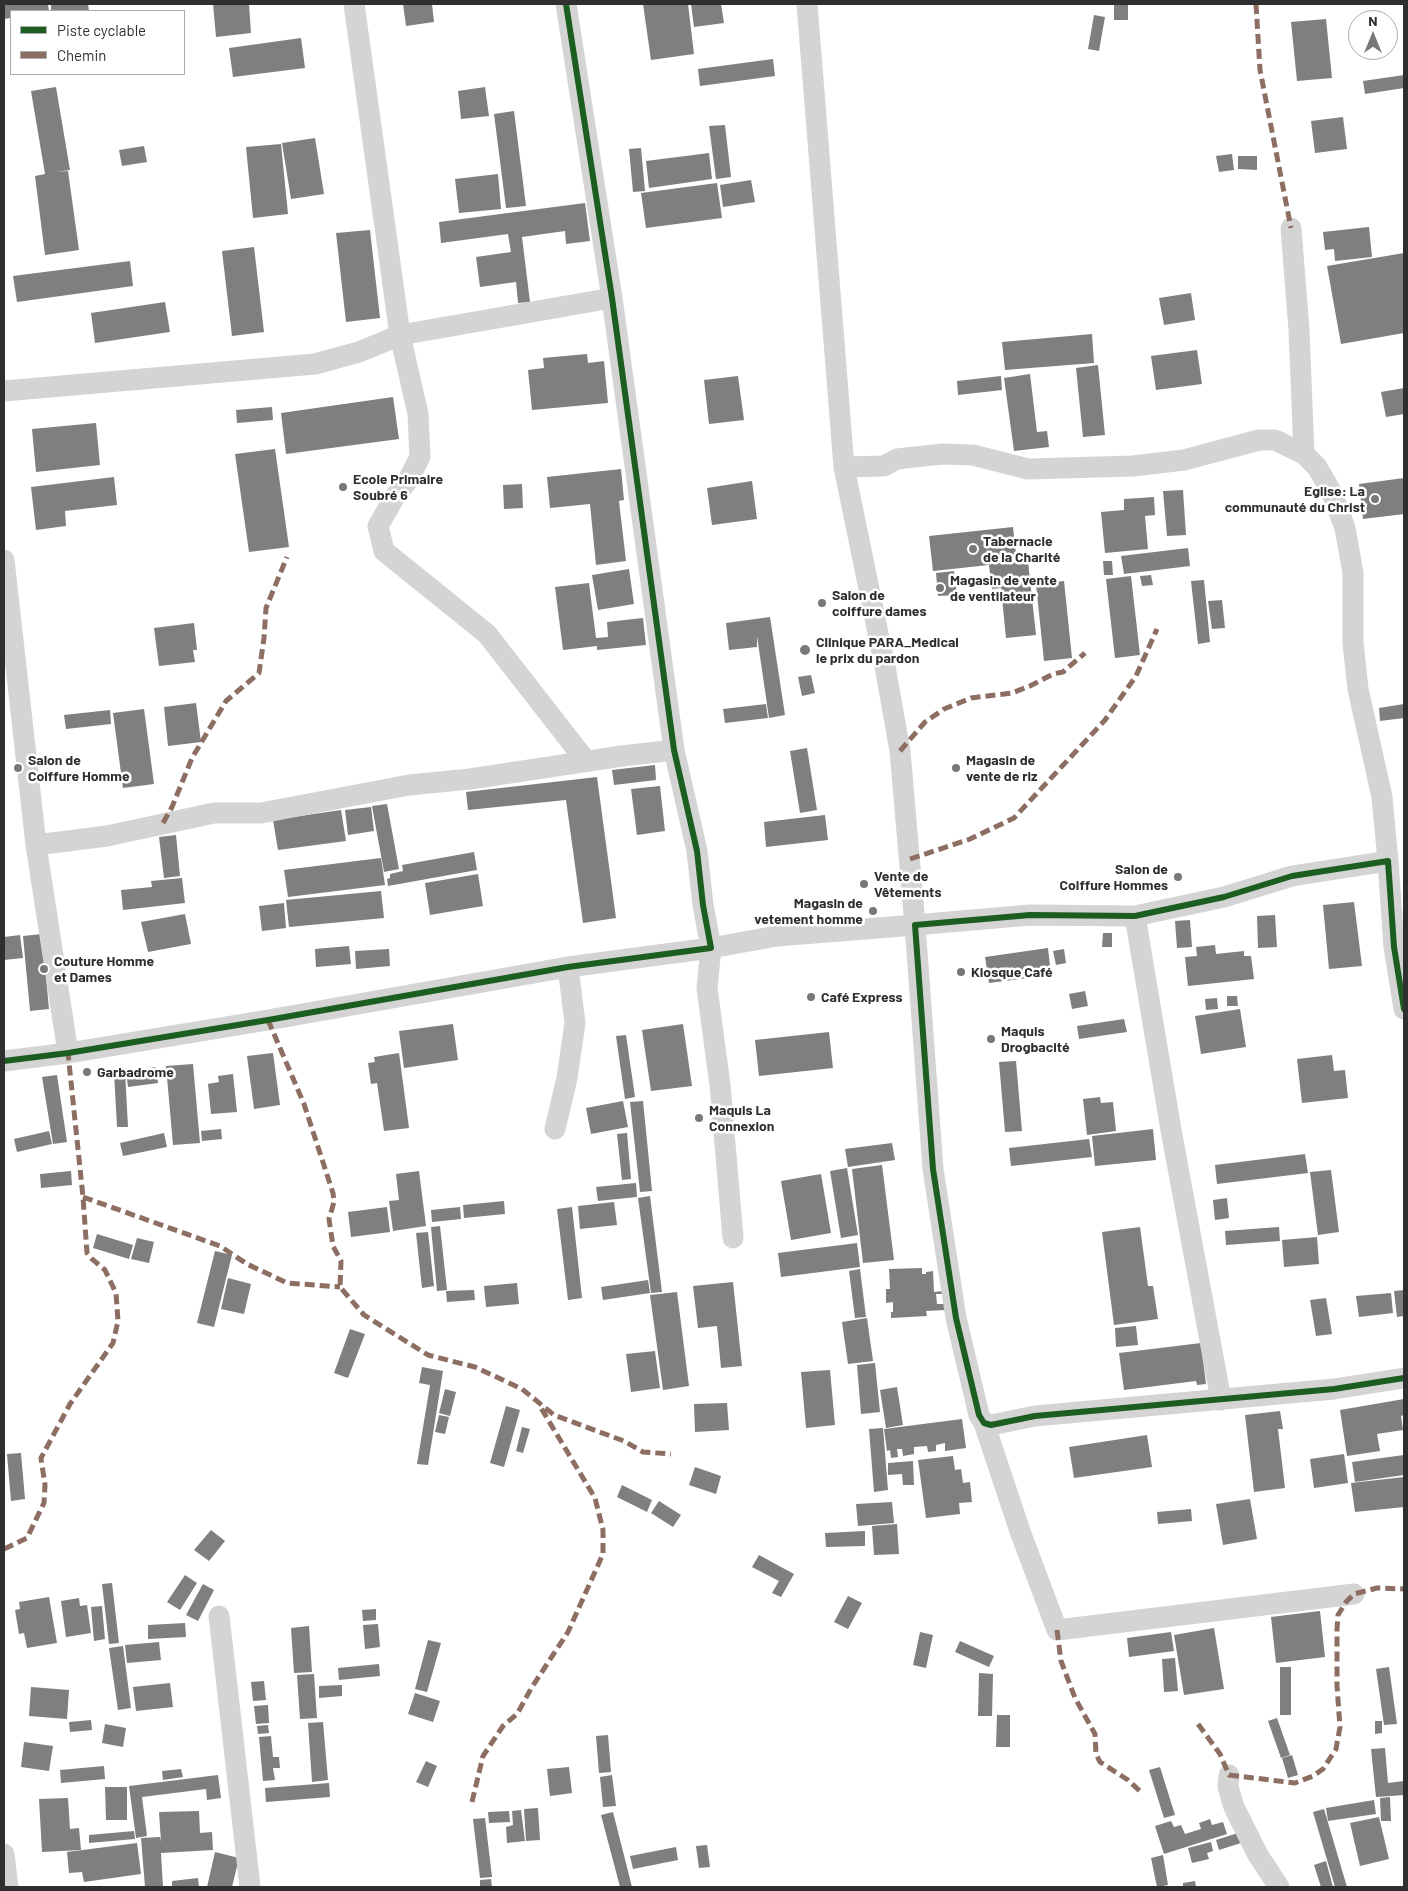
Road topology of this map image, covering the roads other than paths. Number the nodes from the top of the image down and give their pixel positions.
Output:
1 (354, 4) edge
2 (566, 4) edge
3 (806, 4) edge
4 (1291, 228) dead end
5 (612, 298) junction
6 (400, 335) junction
7 (4, 391) edge
8 (1304, 454) junction
9 (844, 467) junction
10 (4, 560) edge
11 (674, 750) junction
12 (586, 761) junction
13 (36, 845) junction
14 (1388, 861) junction
15 (1134, 916) junction
16 (915, 925) junction
17 (711, 948) junction
18 (568, 968) junction
19 (1404, 1009) edge
20 (68, 1052) junction
21 (4, 1061) edge
22 (555, 1128) dead end
23 (732, 1238) dead end
24 (1404, 1378) edge
25 (1221, 1400) junction
26 (984, 1423) junction
27 (1354, 1594) dead end
28 (219, 1616) dead end
29 (1229, 1775) dead end
30 (4, 1854) edge
31 (8, 1887) edge
32 (250, 1887) edge
33 (1279, 1887) edge

1 - 6 street
2 - 5 street
3 - 9 street
4 - 8 street
5 - 6 street
5 - 11 street
6 - 7 street
6 - 12 street
8 - 9 street
8 - 14 street
9 - 16 street
10 - 13 street
11 - 12 street
11 - 17 street
12 - 13 street
13 - 20 street
14 - 15 street
14 - 19 street
15 - 16 street
15 - 25 street
16 - 17 street
16 - 26 street
17 - 18 street
17 - 23 street
18 - 20 street
18 - 22 street
20 - 21 street
24 - 25 street
25 - 26 street
26 - 27 street
28 - 32 street
29 - 33 street
30 - 31 street

